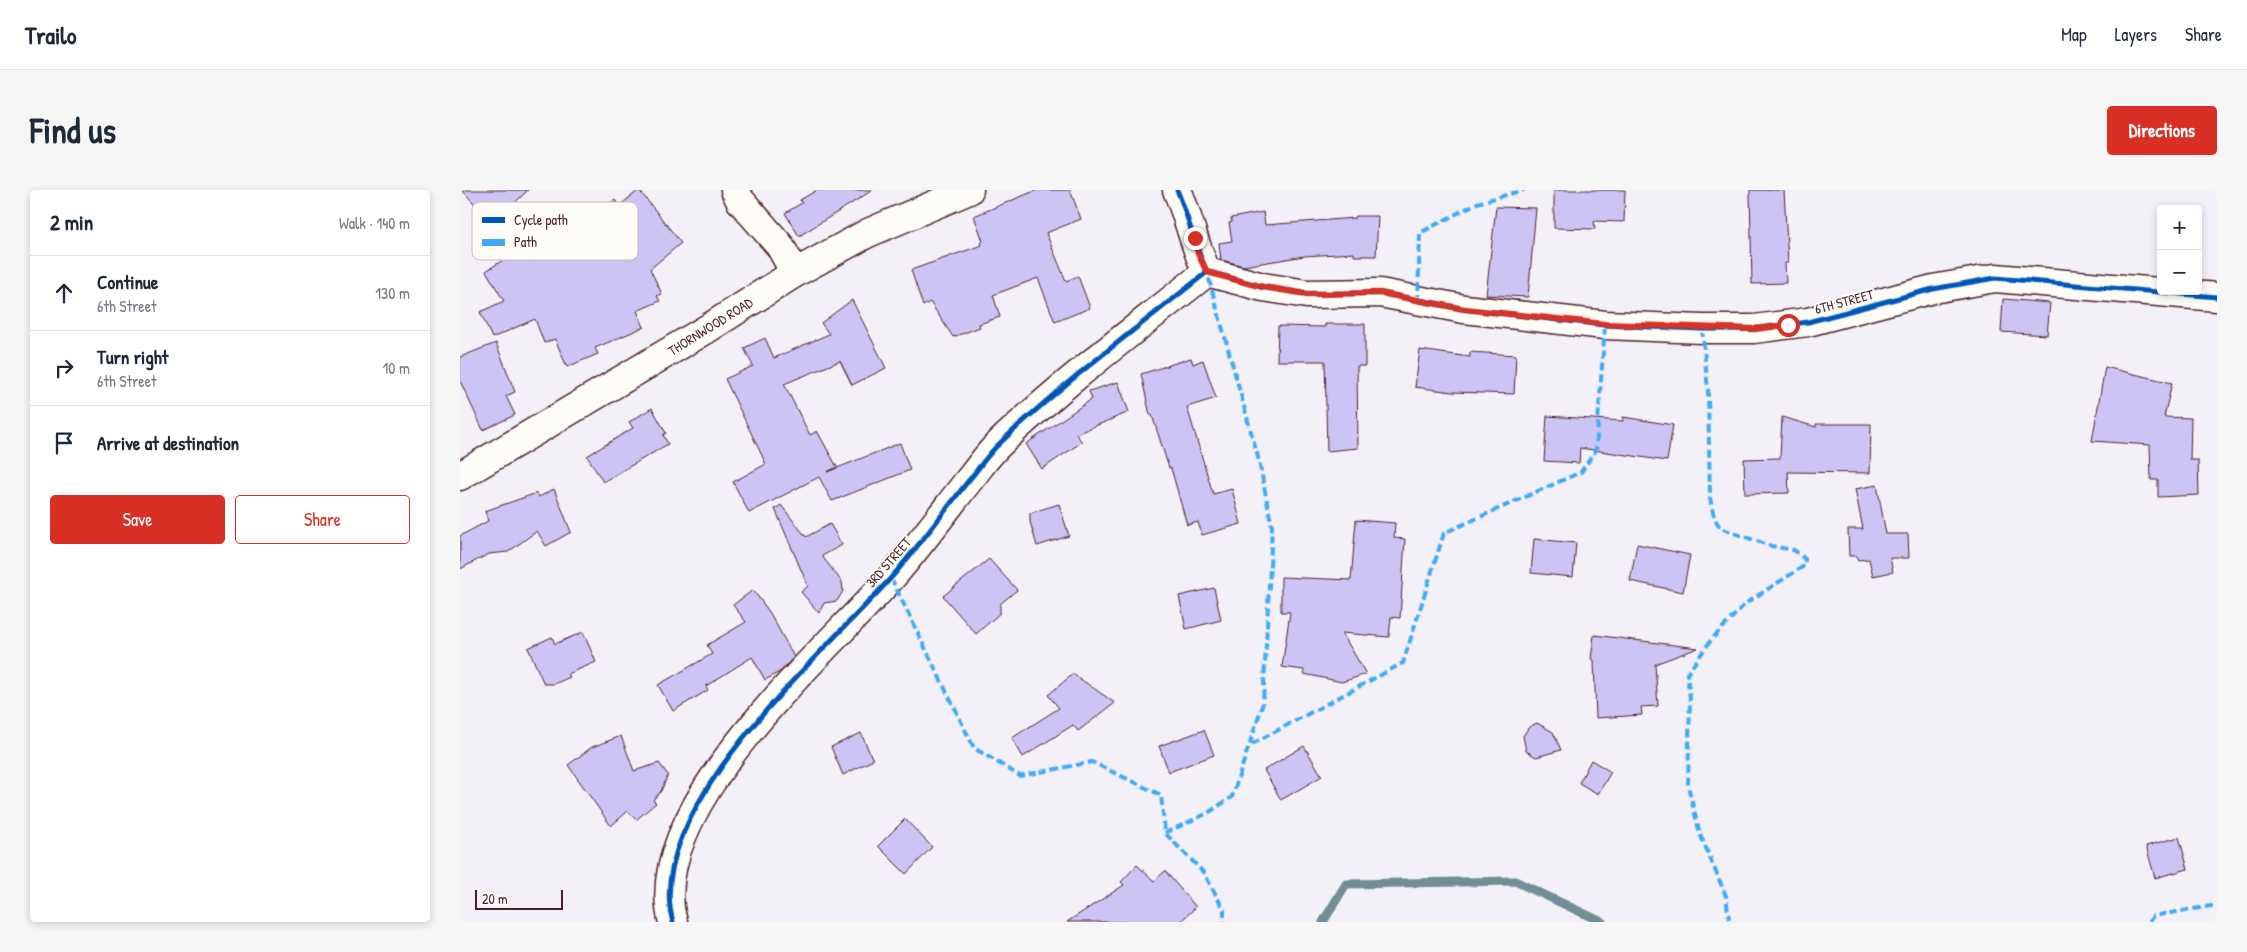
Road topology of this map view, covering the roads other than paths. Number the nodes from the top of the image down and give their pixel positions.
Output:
1 (735, 190) edge
2 (968, 190) edge
3 (1177, 190) edge
4 (1207, 272) junction
5 (795, 273) junction
6 (2217, 297) edge
7 (460, 476) edge
8 (673, 922) edge

1 - 5 street
2 - 5 street, THORNWOOD ROAD
3 - 4 street
4 - 6 street, 6TH STREET
4 - 8 street, 3RD STREET
5 - 7 street, THORNWOOD ROAD

